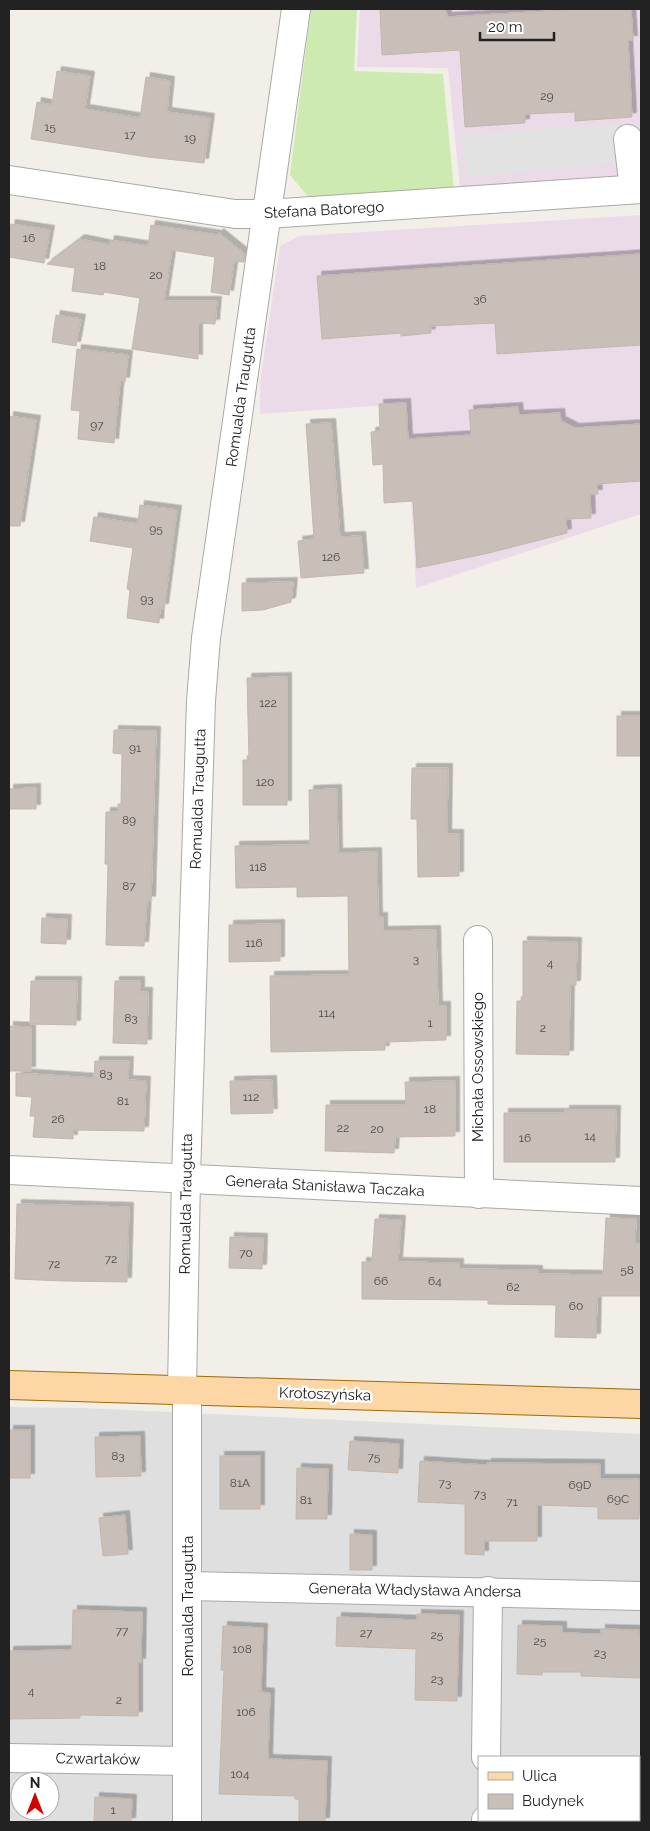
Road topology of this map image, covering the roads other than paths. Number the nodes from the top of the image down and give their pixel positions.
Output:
1 (296, 9) edge
2 (628, 139) dead end
3 (9, 180) edge
4 (638, 189) edge
5 (267, 214) junction
6 (478, 940) dead end
7 (9, 1170) edge
8 (186, 1177) junction
9 (479, 1194) junction
10 (641, 1201) edge
11 (9, 1385) edge
12 (185, 1389) junction
13 (641, 1404) edge
14 (188, 1586) junction
15 (488, 1591) junction
16 (641, 1596) edge
17 (486, 1756) edge
18 (9, 1758) edge
19 (188, 1761) junction
20 (187, 1822) edge

1 - 5 street, Romualda Traugutta
2 - 4 street
3 - 5 street, Stefana Batorego
4 - 5 street, Stefana Batorego
5 - 8 street, Romualda Traugutta
6 - 9 street, Michała Ossowskiego
7 - 8 street, Generała Stanisława Taczaka
8 - 9 street, Generała Stanisława Taczaka
8 - 12 street, Romualda Traugutta
9 - 10 street, Generała Stanisława Taczaka
11 - 12 main road, Krotoszyńska
12 - 13 main road, Krotoszyńska
12 - 14 street, Romualda Traugutta
14 - 15 street, Generała Władysława Andersa
14 - 19 street, Romualda Traugutta
15 - 16 street, Generała Władysława Andersa
15 - 17 street
18 - 19 street, Czwartaków
19 - 20 street, Romualda Traugutta

